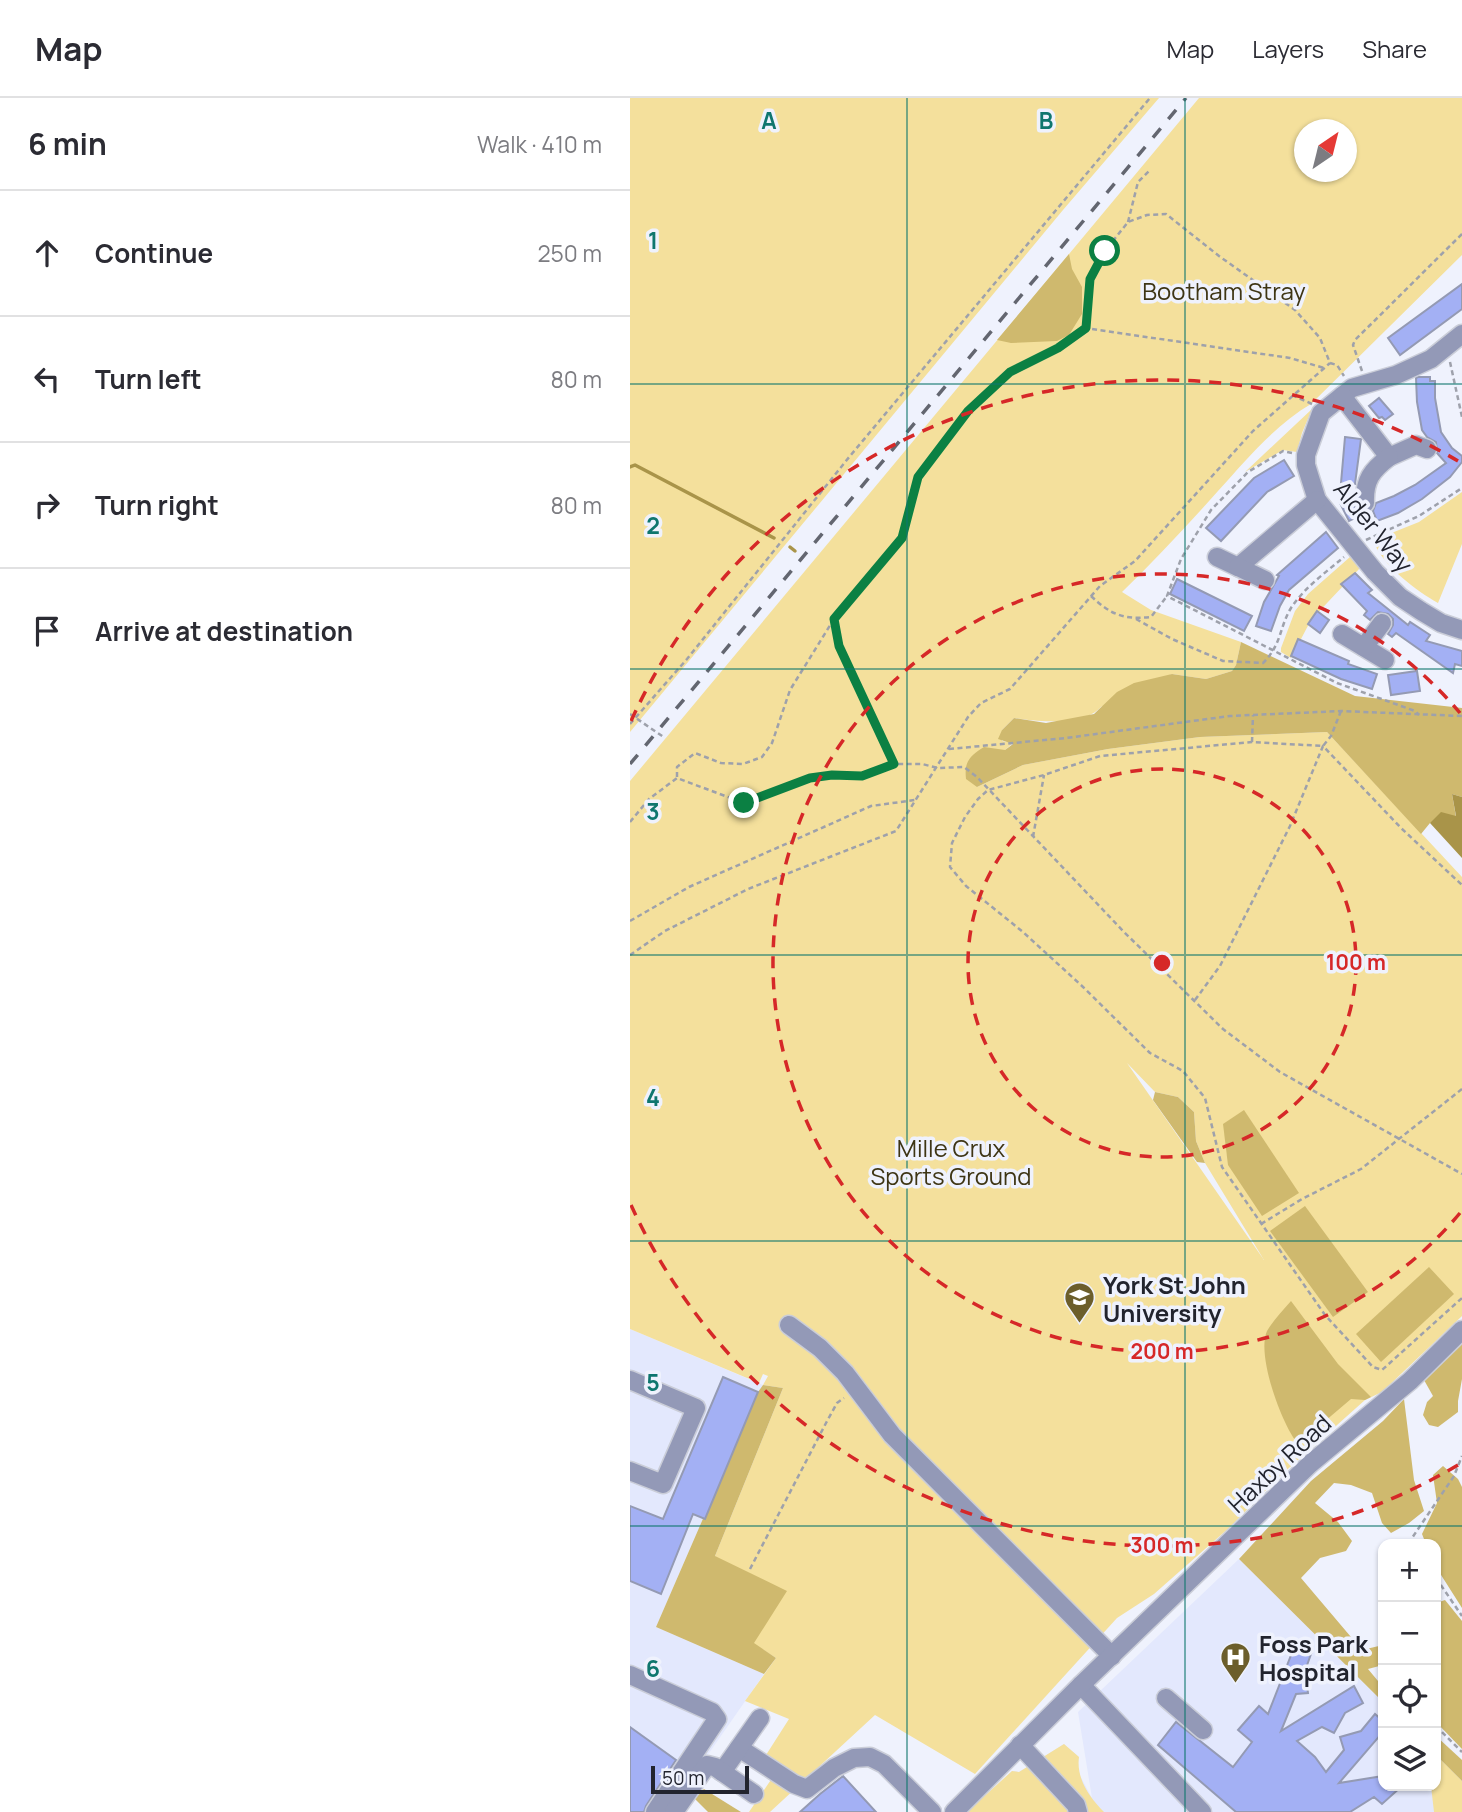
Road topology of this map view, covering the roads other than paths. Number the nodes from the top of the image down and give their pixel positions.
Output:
1 (1455, 340) edge
2 (1353, 390) junction
3 (1427, 449) dead end
4 (1389, 457) junction
5 (1317, 500) junction
6 (1365, 503) dead end
7 (1217, 557) dead end
8 (1238, 567) junction
9 (1265, 580) dead end
10 (1401, 597) junction
11 (1462, 630) edge
12 (1342, 634) dead end
13 (1364, 647) junction
14 (1385, 660) dead end
15 (789, 1325) dead end
16 (1462, 1330) edge
17 (630, 1380) edge
18 (630, 1471) edge
19 (1112, 1656) junction
20 (630, 1675) edge
21 (1081, 1685) junction
22 (1166, 1698) dead end
23 (760, 1718) dead end
24 (1203, 1730) dead end
25 (1020, 1745) junction
26 (739, 1748) junction
27 (722, 1772) junction
28 (754, 1794) dead end
29 (655, 1812) edge
30 (674, 1812) edge
31 (932, 1812) edge
32 (954, 1812) edge
33 (1078, 1812) edge
34 (1202, 1812) edge

1 - 2 street
2 - 4 street
2 - 5 street, Alder Way
3 - 4 street
4 - 6 street
5 - 8 street
5 - 10 street, Alder Way
7 - 8 street
8 - 9 street
10 - 11 street, Alder Way
10 - 13 street
12 - 13 street
13 - 14 street
15 - 19 street
16 - 19 street, Haxby Road
17 - 18 street
19 - 21 street, Haxby Road
20 - 29 street
21 - 25 street, Haxby Road
21 - 34 street
22 - 24 street
23 - 26 street
25 - 32 street, Haxby Road
25 - 33 street
26 - 27 street
26 - 31 street
27 - 28 street
27 - 30 street

